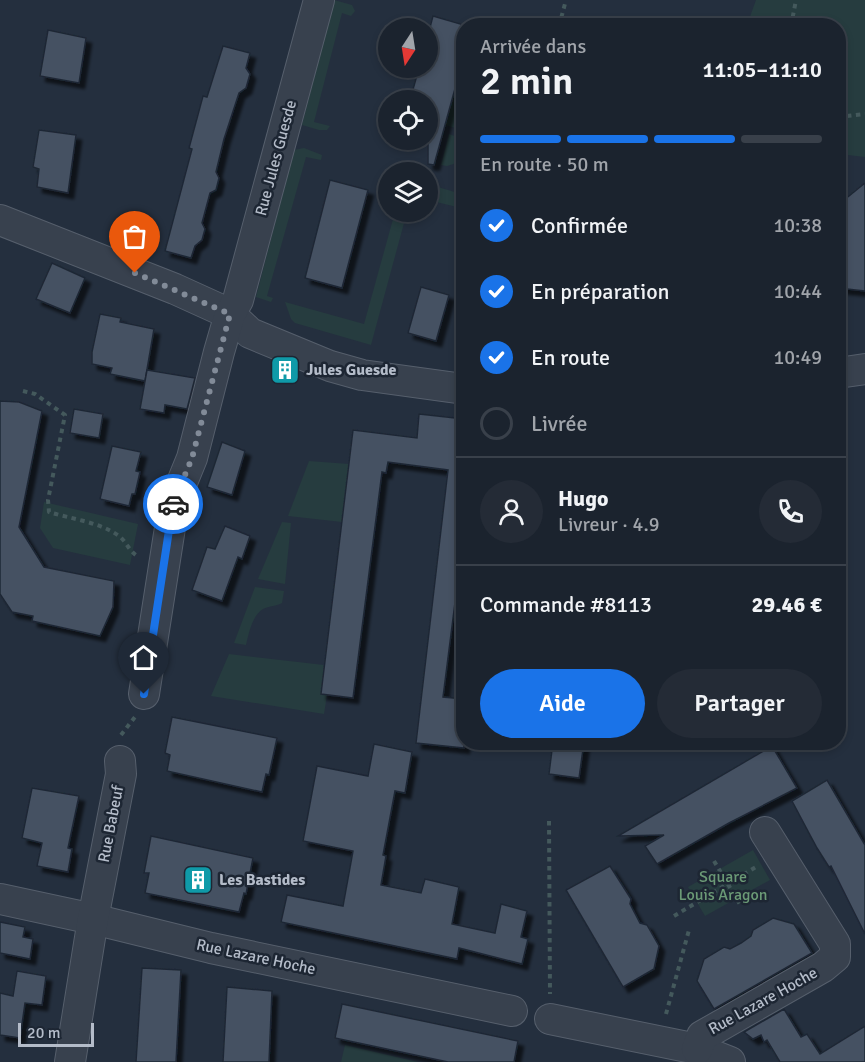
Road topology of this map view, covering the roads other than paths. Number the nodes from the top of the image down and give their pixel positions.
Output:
1 (319, 0) edge
2 (0, 220) edge
3 (230, 314) junction
4 (865, 369) edge
5 (846, 372) edge
6 (456, 388) edge
7 (144, 694) road end
8 (120, 761) road end
9 (771, 843) road end
10 (0, 899) edge
11 (93, 919) junction
12 (512, 1011) dead end
13 (550, 1019) road end
14 (697, 1049) junction
15 (70, 1062) edge
16 (730, 1062) edge

1 - 3 street, Rue Jules Guesde
2 - 3 street
3 - 6 street
3 - 7 street
4 - 5 street
8 - 11 street, Rue Babeuf
9 - 14 street, Rue Lazare Hoche
10 - 11 street, Rue Lazare Hoche
11 - 12 street, Rue Lazare Hoche
11 - 15 street, Rue Babeuf
13 - 14 street, Rue Lazare Hoche
14 - 16 street, Rue Lazare Hoche

